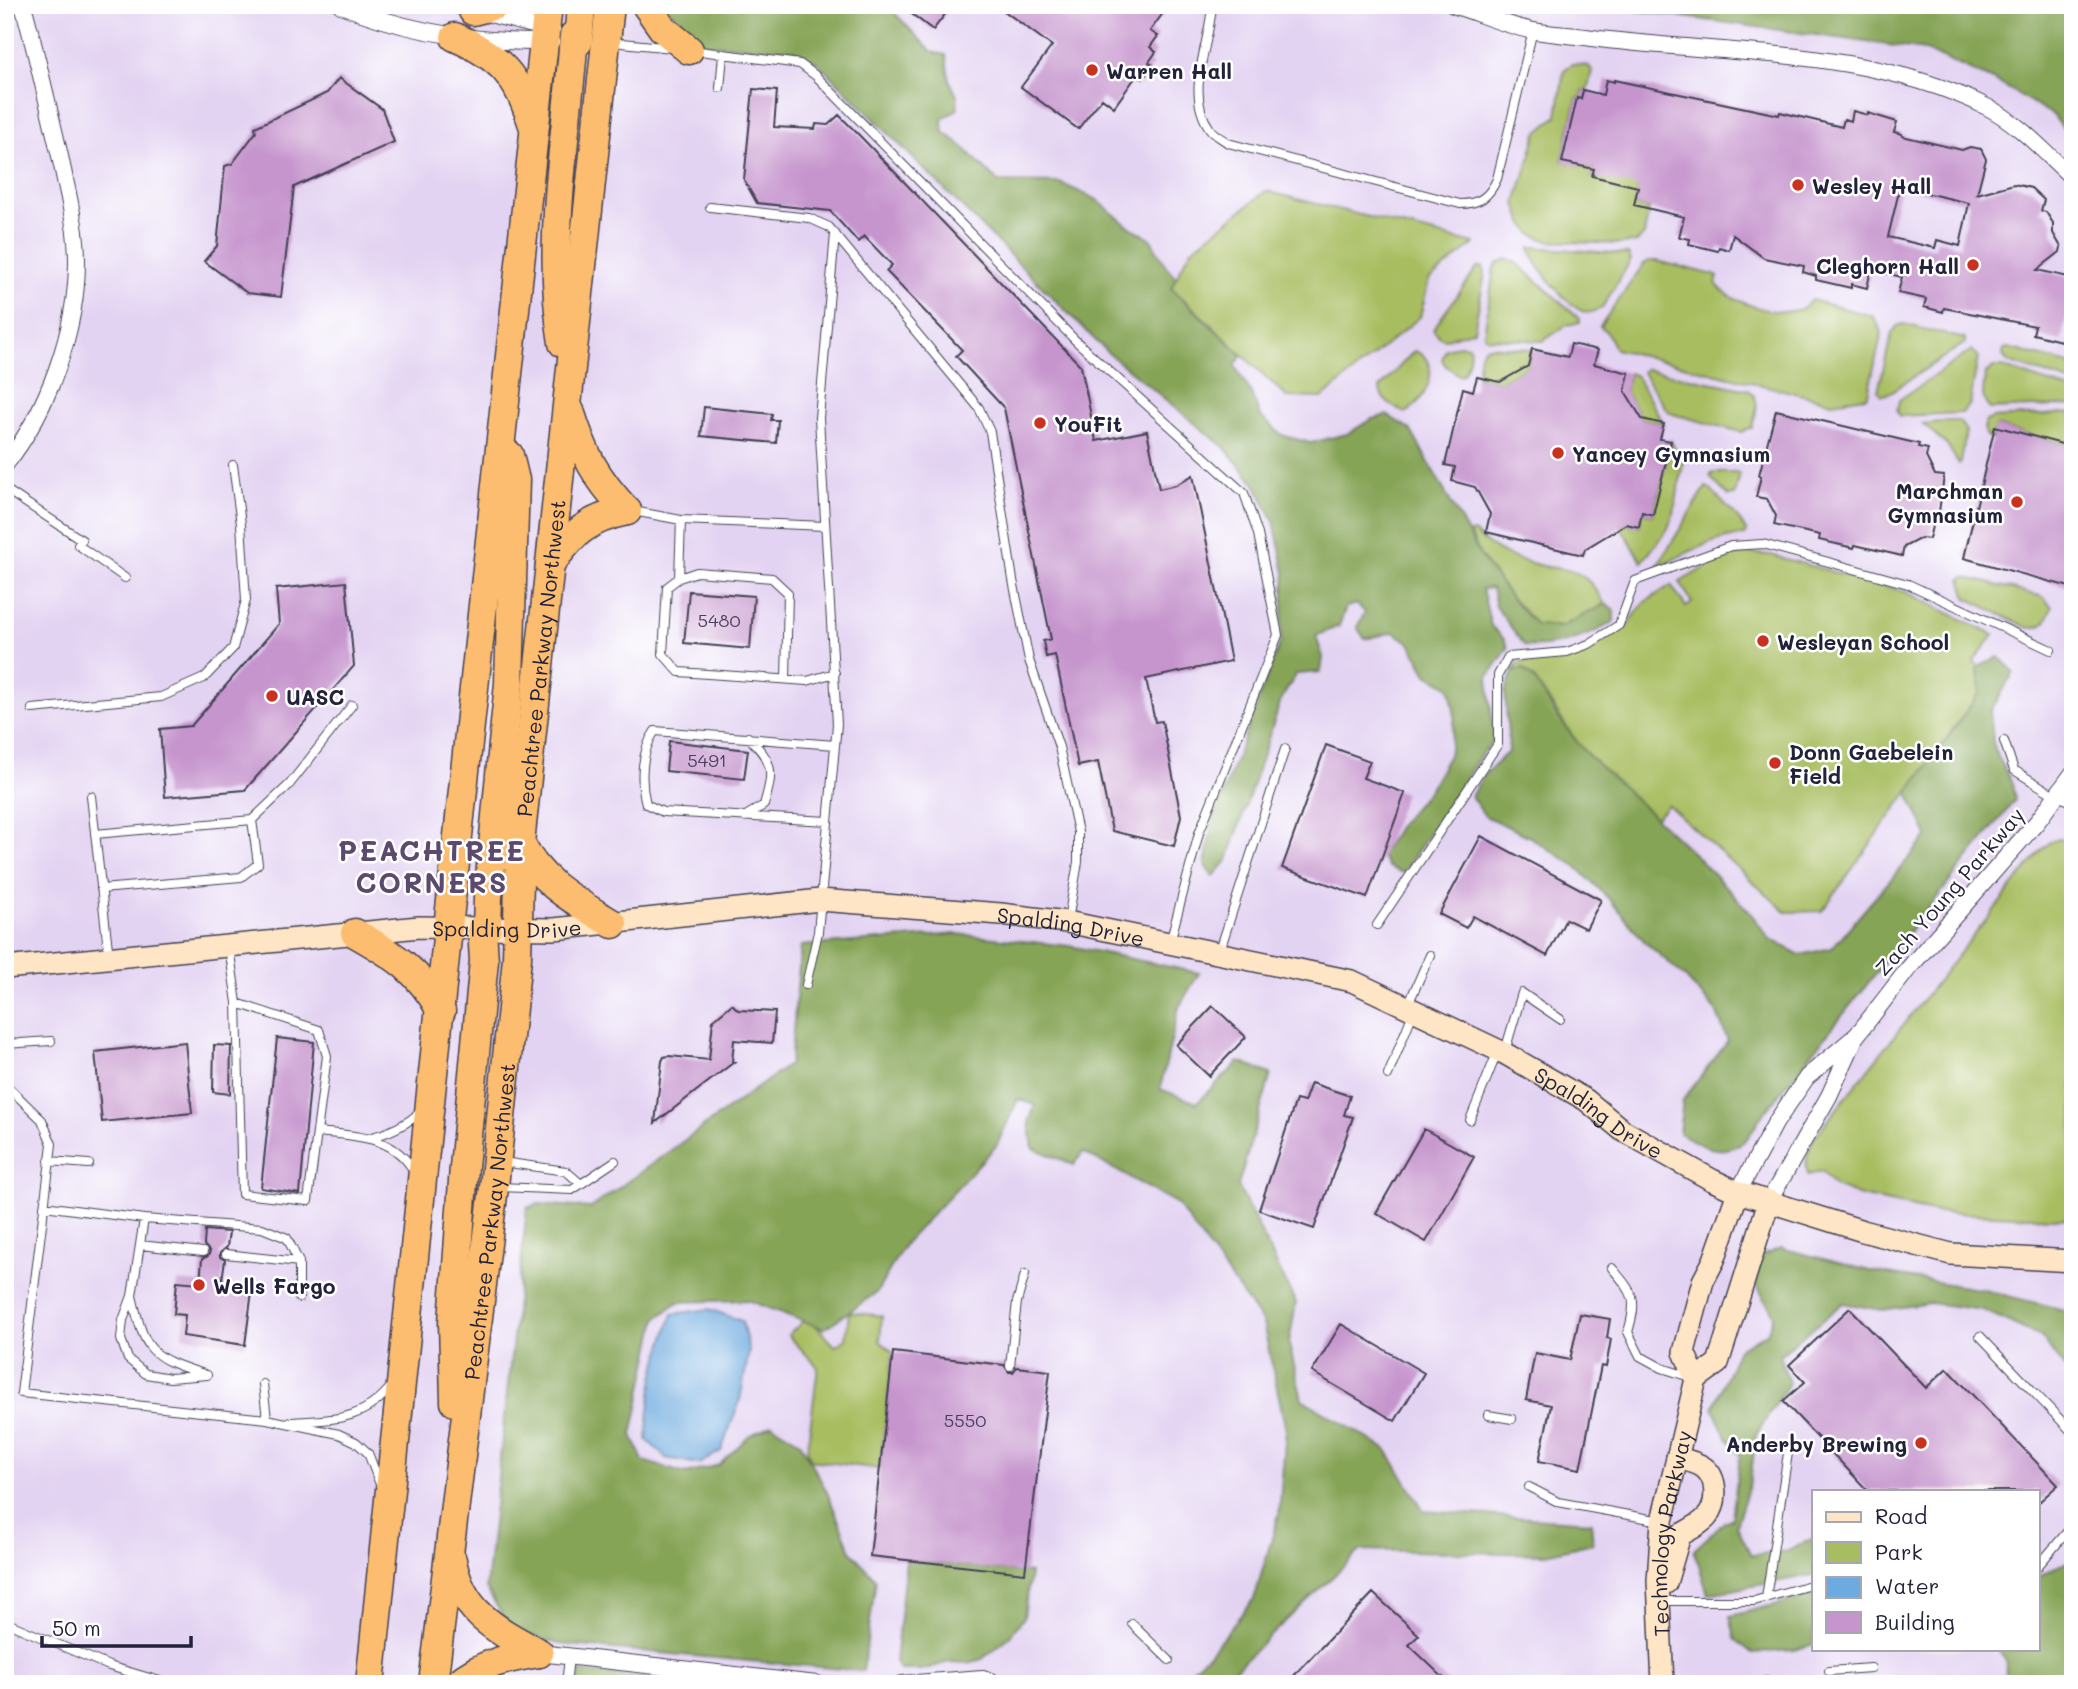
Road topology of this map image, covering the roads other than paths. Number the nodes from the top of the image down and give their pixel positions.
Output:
1 (23, 5) edge
2 (341, 5) edge
3 (581, 5) edge
4 (610, 5) edge
5 (646, 5) edge
6 (1212, 5) edge
7 (1453, 5) edge
8 (475, 7) edge
9 (546, 25) edge
10 (1533, 30) junction
11 (455, 37) junction
12 (582, 39) junction
13 (689, 50) junction
14 (723, 55) junction
15 (720, 88) dead end
16 (534, 131) junction
17 (2073, 178) edge
18 (710, 207) dead end
19 (835, 234) junction
20 (569, 392) junction
21 (502, 429) junction
22 (5, 465) edge
23 (233, 465) dead end
24 (5, 489) edge
25 (627, 511) junction
26 (681, 520) junction
27 (825, 526) junction
28 (550, 565) junction
29 (125, 578) dead end
30 (679, 578) junction
31 (2051, 650) dead end
32 (835, 673) junction
33 (786, 679) junction
34 (352, 705) dead end
35 (32, 709) dead end
36 (748, 737) junction
37 (2004, 741) dead end
38 (835, 745) junction
39 (1285, 749) dead end
40 (2073, 773) edge
41 (91, 796) dead end
42 (2056, 796) junction
43 (2073, 802) edge
44 (744, 817) junction
45 (252, 820) junction
46 (828, 821) junction
47 (95, 834) junction
48 (520, 843) junction
49 (101, 889) junction
50 (820, 900) junction
51 (1067, 922) junction
52 (613, 924) junction
53 (1377, 925) dead end
54 (448, 928) junction
55 (484, 928) junction
56 (517, 929) junction
57 (355, 933) junction
58 (1170, 942) junction
59 (229, 947) junction
60 (1219, 953) junction
61 (1430, 955) dead end
62 (109, 957) junction
63 (5, 968) edge
64 (806, 985) dead end
65 (237, 1003) junction
66 (1411, 1009) junction
67 (441, 1011) junction
68 (1560, 1019) dead end
69 (1857, 1035) junction
70 (51, 1041) dead end
71 (5, 1044) edge
72 (1501, 1052) junction
73 (1388, 1075) dead end
74 (5, 1084) edge
75 (431, 1101) junction
76 (1470, 1121) dead end
77 (317, 1132) junction
78 (368, 1138) junction
79 (50, 1161) junction
80 (615, 1161) dead end
81 (89, 1164) dead end
82 (495, 1174) junction
83 (581, 1184) junction
84 (422, 1187) junction
85 (1738, 1192) junction
86 (1769, 1201) junction
87 (44, 1206) junction
88 (144, 1219) junction
89 (141, 1245) junction
90 (203, 1252) dead end
91 (226, 1254) dead end
92 (2073, 1261) edge
93 (299, 1262) junction
94 (1612, 1268) dead end
95 (1025, 1275) dead end
96 (132, 1296) junction
97 (299, 1298) dead end
98 (1980, 1336) dead end
99 (1010, 1366) dead end
100 (402, 1370) junction
101 (1696, 1381) junction
102 (263, 1384) dead end
103 (1488, 1415) dead end
104 (267, 1419) junction
105 (1512, 1419) dead end
106 (281, 1422) junction
107 (2073, 1433) edge
108 (1788, 1452) dead end
109 (1677, 1458) junction
110 (460, 1468) junction
111 (1529, 1487) dead end
112 (388, 1506) junction
113 (1662, 1521) junction
114 (2073, 1525) edge
115 (450, 1549) junction
116 (2039, 1565) edge
117 (1812, 1585) edge
118 (1766, 1598) junction
119 (1659, 1601) junction
120 (5, 1622) edge
121 (1132, 1624) dead end
122 (539, 1653) junction
123 (569, 1658) junction
124 (1170, 1660) dead end
125 (1871, 1668) dead end
126 (1829, 1671) dead end
127 (367, 1675) edge
128 (1766, 1681) dead end
129 (170, 1684) edge
130 (433, 1684) edge
131 (457, 1684) edge
132 (566, 1684) edge
133 (817, 1684) edge
134 (902, 1684) edge
135 (997, 1684) edge
136 (1663, 1684) edge
137 (1756, 1684) edge

1 - 22 street
2 - 11 street
3 - 12 highway
4 - 12 highway, Peachtree Parkway Northwest
5 - 13 highway
6 - 10 lane
7 - 10 street
8 - 9 street
9 - 11 street
9 - 12 street
9 - 16 highway
10 - 17 street
11 - 16 highway
12 - 13 lane
12 - 20 highway, Peachtree Parkway Northwest
13 - 14 lane
14 - 15 lane
14 - 58 lane
16 - 21 highway
18 - 19 lane
19 - 27 lane
19 - 51 lane
20 - 25 highway
20 - 28 highway, Peachtree Parkway Northwest
21 - 54 highway
21 - 55 highway
23 - 35 lane
24 - 29 lane
25 - 26 lane
25 - 28 highway
26 - 27 lane
26 - 30 lane
27 - 32 lane
28 - 48 highway, Peachtree Parkway Northwest
30 - 33 lane
30 - 33 lane
31 - 53 lane
32 - 33 lane
32 - 38 lane
34 - 45 lane
36 - 38 lane
36 - 44 lane
36 - 44 lane
37 - 42 lane
38 - 46 lane
39 - 60 lane
40 - 42 street, Zach Young Parkway
41 - 47 lane
42 - 43 lane
42 - 69 street, Zach Young Parkway
44 - 46 lane
45 - 47 lane
45 - 49 lane
46 - 50 lane
47 - 49 lane
48 - 52 highway
48 - 56 highway, Peachtree Parkway Northwest
49 - 62 lane
50 - 51 main road, Spalding Drive
50 - 52 main road, Spalding Drive
50 - 64 lane
51 - 58 main road, Spalding Drive
52 - 56 main road, Spalding Drive
54 - 55 main road, Spalding Drive
54 - 57 main road, Spalding Drive
54 - 67 highway
55 - 56 main road, Spalding Drive
55 - 110 highway
56 - 82 highway, Peachtree Parkway Northwest
57 - 59 main road, Spalding Drive
57 - 67 highway
58 - 60 main road, Spalding Drive
59 - 62 main road, Spalding Drive
59 - 65 lane
60 - 66 main road, Spalding Drive
61 - 66 lane
62 - 63 main road, Spalding Drive
65 - 77 lane
65 - 77 lane
66 - 72 main road, Spalding Drive
66 - 73 lane
67 - 75 highway
68 - 72 lane
69 - 85 street, Zach Young Parkway
69 - 86 street, Zach Young Parkway
70 - 71 lane
72 - 76 lane
72 - 85 main road, Spalding Drive
74 - 79 lane
75 - 78 lane
75 - 84 highway
77 - 78 lane
78 - 84 lane
79 - 81 lane
79 - 87 lane
80 - 83 lane
82 - 83 lane
82 - 83 lane
82 - 110 highway, Peachtree Parkway Northwest
84 - 100 highway
85 - 86 main road, Spalding Drive
85 - 101 main road
86 - 92 main road, Spalding Drive
86 - 101 main road
87 - 88 lane
87 - 104 lane
88 - 89 lane
88 - 93 lane
89 - 90 lane
89 - 96 lane
91 - 93 lane
93 - 97 lane
94 - 101 lane
95 - 99 lane
96 - 96 lane
98 - 107 lane
100 - 106 lane
100 - 112 highway
101 - 109 main road, Technology Parkway
102 - 104 lane
103 - 105 lane
104 - 106 lane
106 - 112 lane
108 - 118 lane
109 - 113 main road, Technology Parkway
109 - 119 main road
110 - 115 highway, Peachtree Parkway Northwest
111 - 113 lane
112 - 127 highway
113 - 119 main road, Technology Parkway
114 - 116 lane
115 - 122 highway
115 - 130 highway, Peachtree Parkway Northwest
117 - 118 lane
118 - 119 lane
119 - 136 main road, Technology Parkway
120 - 129 lane
121 - 124 lane
122 - 123 street
122 - 131 highway
123 - 132 lane
123 - 133 street
125 - 126 lane
128 - 137 lane
134 - 135 street

